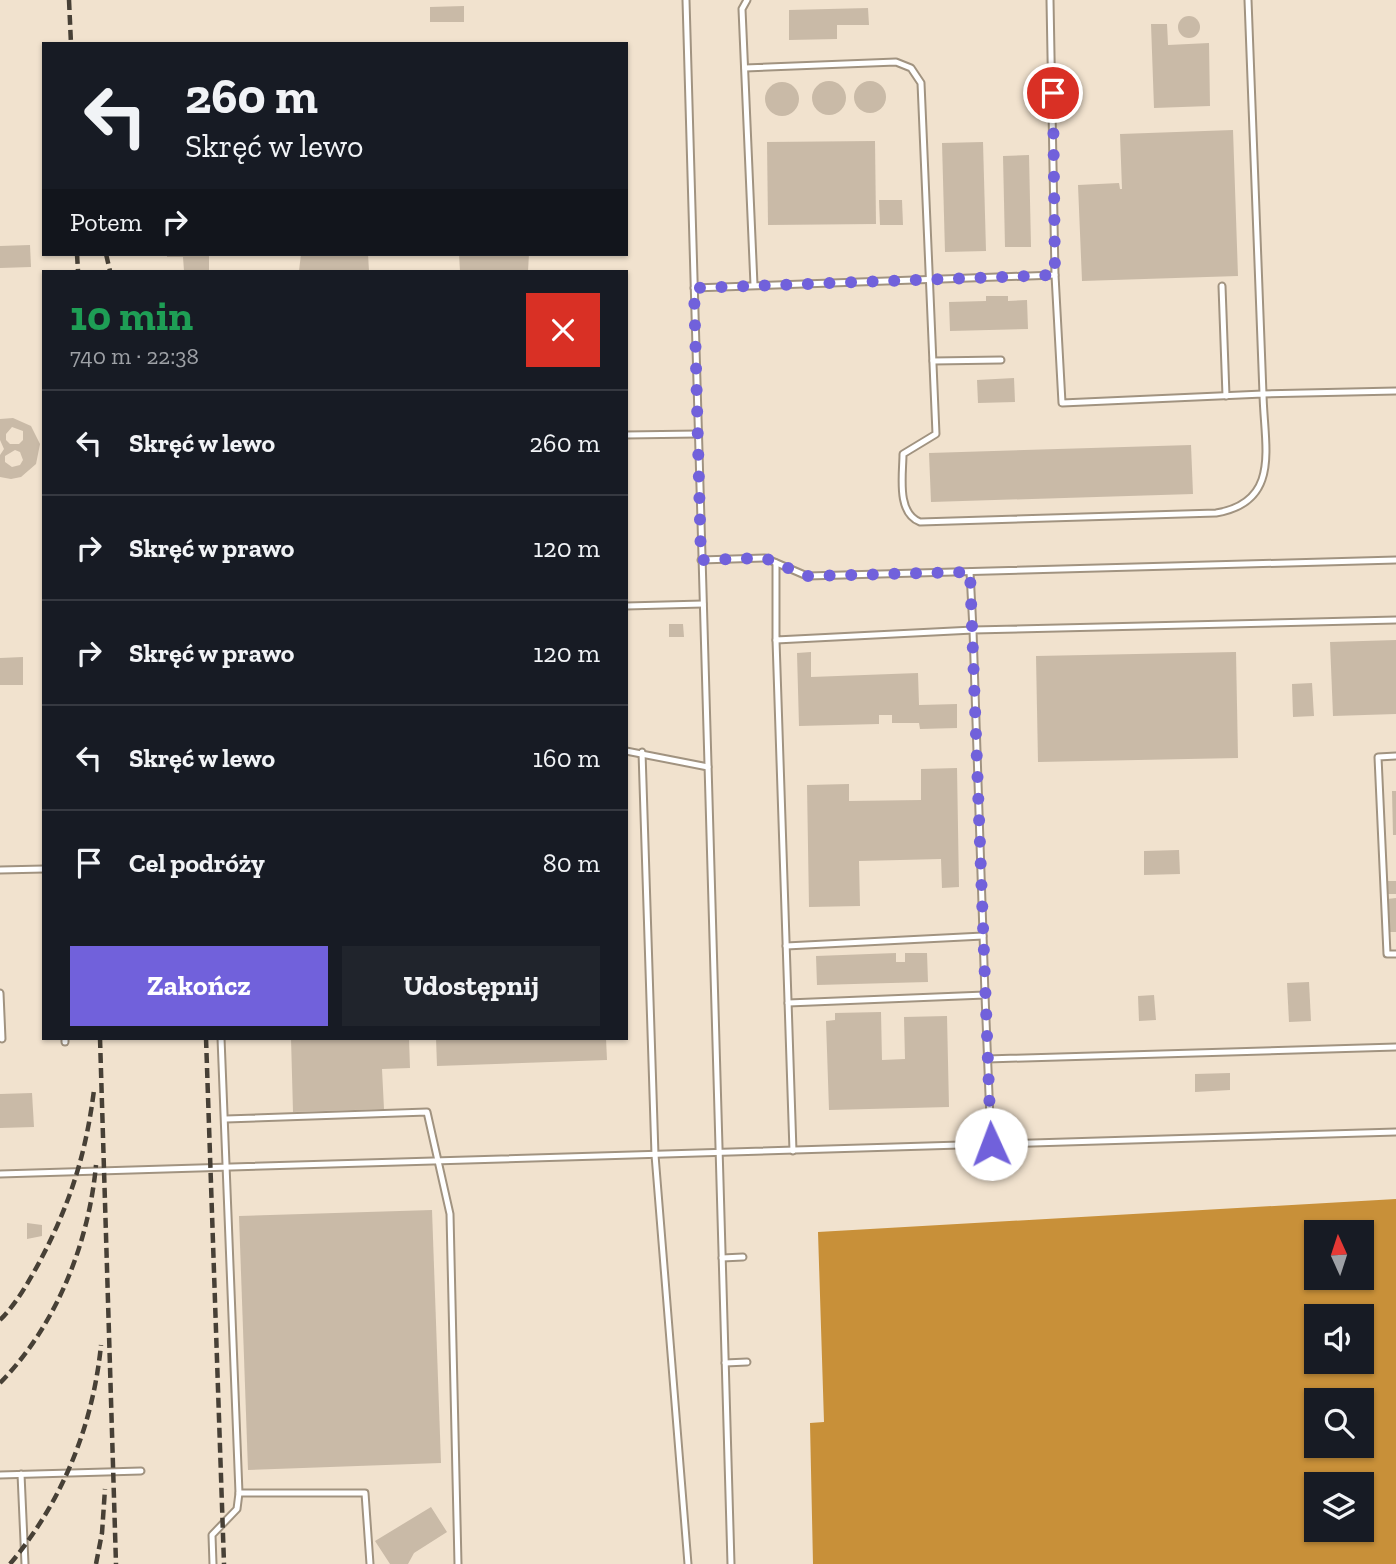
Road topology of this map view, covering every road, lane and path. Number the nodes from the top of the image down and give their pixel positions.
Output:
1 (686, 0) edge
2 (747, 0) edge
3 (1050, 0) edge
4 (1248, 0) edge
5 (745, 68) junction
6 (1055, 275) junction
7 (929, 280) junction
8 (754, 285) junction
9 (1222, 285) dead end
10 (694, 288) junction
11 (1001, 360) dead end
12 (933, 361) junction
13 (1396, 391) edge
14 (1263, 394) junction
15 (1226, 396) junction
16 (698, 434) junction
17 (628, 435) edge
18 (701, 560) junction
19 (1396, 560) edge
20 (776, 563) junction
21 (970, 572) junction
22 (703, 604) junction
23 (628, 606) edge
24 (1396, 620) edge
25 (973, 630) junction
26 (776, 640) junction
27 (628, 751) edge
28 (642, 752) junction
29 (1396, 757) edge
30 (708, 767) junction
31 (42, 869) edge
32 (0, 870) edge
33 (983, 936) junction
34 (786, 946) junction
35 (1396, 954) edge
36 (0, 993) edge
37 (985, 995) junction
38 (788, 1003) junction
39 (2, 1039) edge
40 (221, 1040) edge
41 (1396, 1047) edge
42 (987, 1059) junction
43 (226, 1119) junction
44 (1396, 1132) edge
45 (991, 1144) junction
46 (793, 1151) junction
47 (719, 1153) junction
48 (655, 1155) junction
49 (437, 1161) junction
50 (229, 1167) junction
51 (0, 1174) edge
52 (743, 1257) dead end
53 (722, 1258) junction
54 (747, 1362) dead end
55 (725, 1363) junction
56 (141, 1471) dead end
57 (21, 1474) junction
58 (0, 1475) edge
59 (239, 1493) junction
60 (25, 1564) edge
61 (213, 1564) edge
62 (370, 1564) edge
63 (458, 1564) edge
64 (688, 1564) edge
65 (731, 1564) edge

1 - 10 lane
2 - 5 lane
3 - 6 lane
4 - 14 lane
5 - 7 lane
5 - 8 lane
6 - 7 lane
6 - 15 lane
7 - 8 lane
7 - 12 lane
8 - 10 lane
9 - 15 lane
10 - 16 lane
11 - 12 lane
12 - 14 lane
13 - 14 lane
14 - 15 lane
16 - 17 lane
16 - 18 lane
18 - 20 lane
18 - 22 lane
19 - 21 lane
20 - 21 lane
20 - 26 lane
21 - 25 lane
22 - 23 lane
22 - 30 lane
24 - 25 lane
25 - 26 lane
25 - 33 lane
26 - 34 lane
27 - 28 lane
28 - 30 lane
28 - 48 lane
29 - 35 lane
30 - 47 lane
31 - 32 lane
33 - 34 lane
33 - 37 lane
34 - 38 lane
36 - 39 lane
37 - 38 lane
37 - 42 lane
38 - 46 lane
40 - 43 lane
41 - 42 lane
42 - 45 lane
43 - 49 lane
43 - 50 lane
44 - 45 lane
45 - 46 lane
46 - 47 lane
47 - 48 lane
47 - 53 lane
48 - 49 lane
48 - 64 lane
49 - 50 lane
49 - 63 lane
50 - 51 lane
50 - 59 lane
52 - 53 lane
53 - 55 lane
54 - 55 lane
55 - 65 lane
56 - 57 lane
57 - 58 lane
57 - 60 lane
59 - 61 lane
59 - 62 lane

